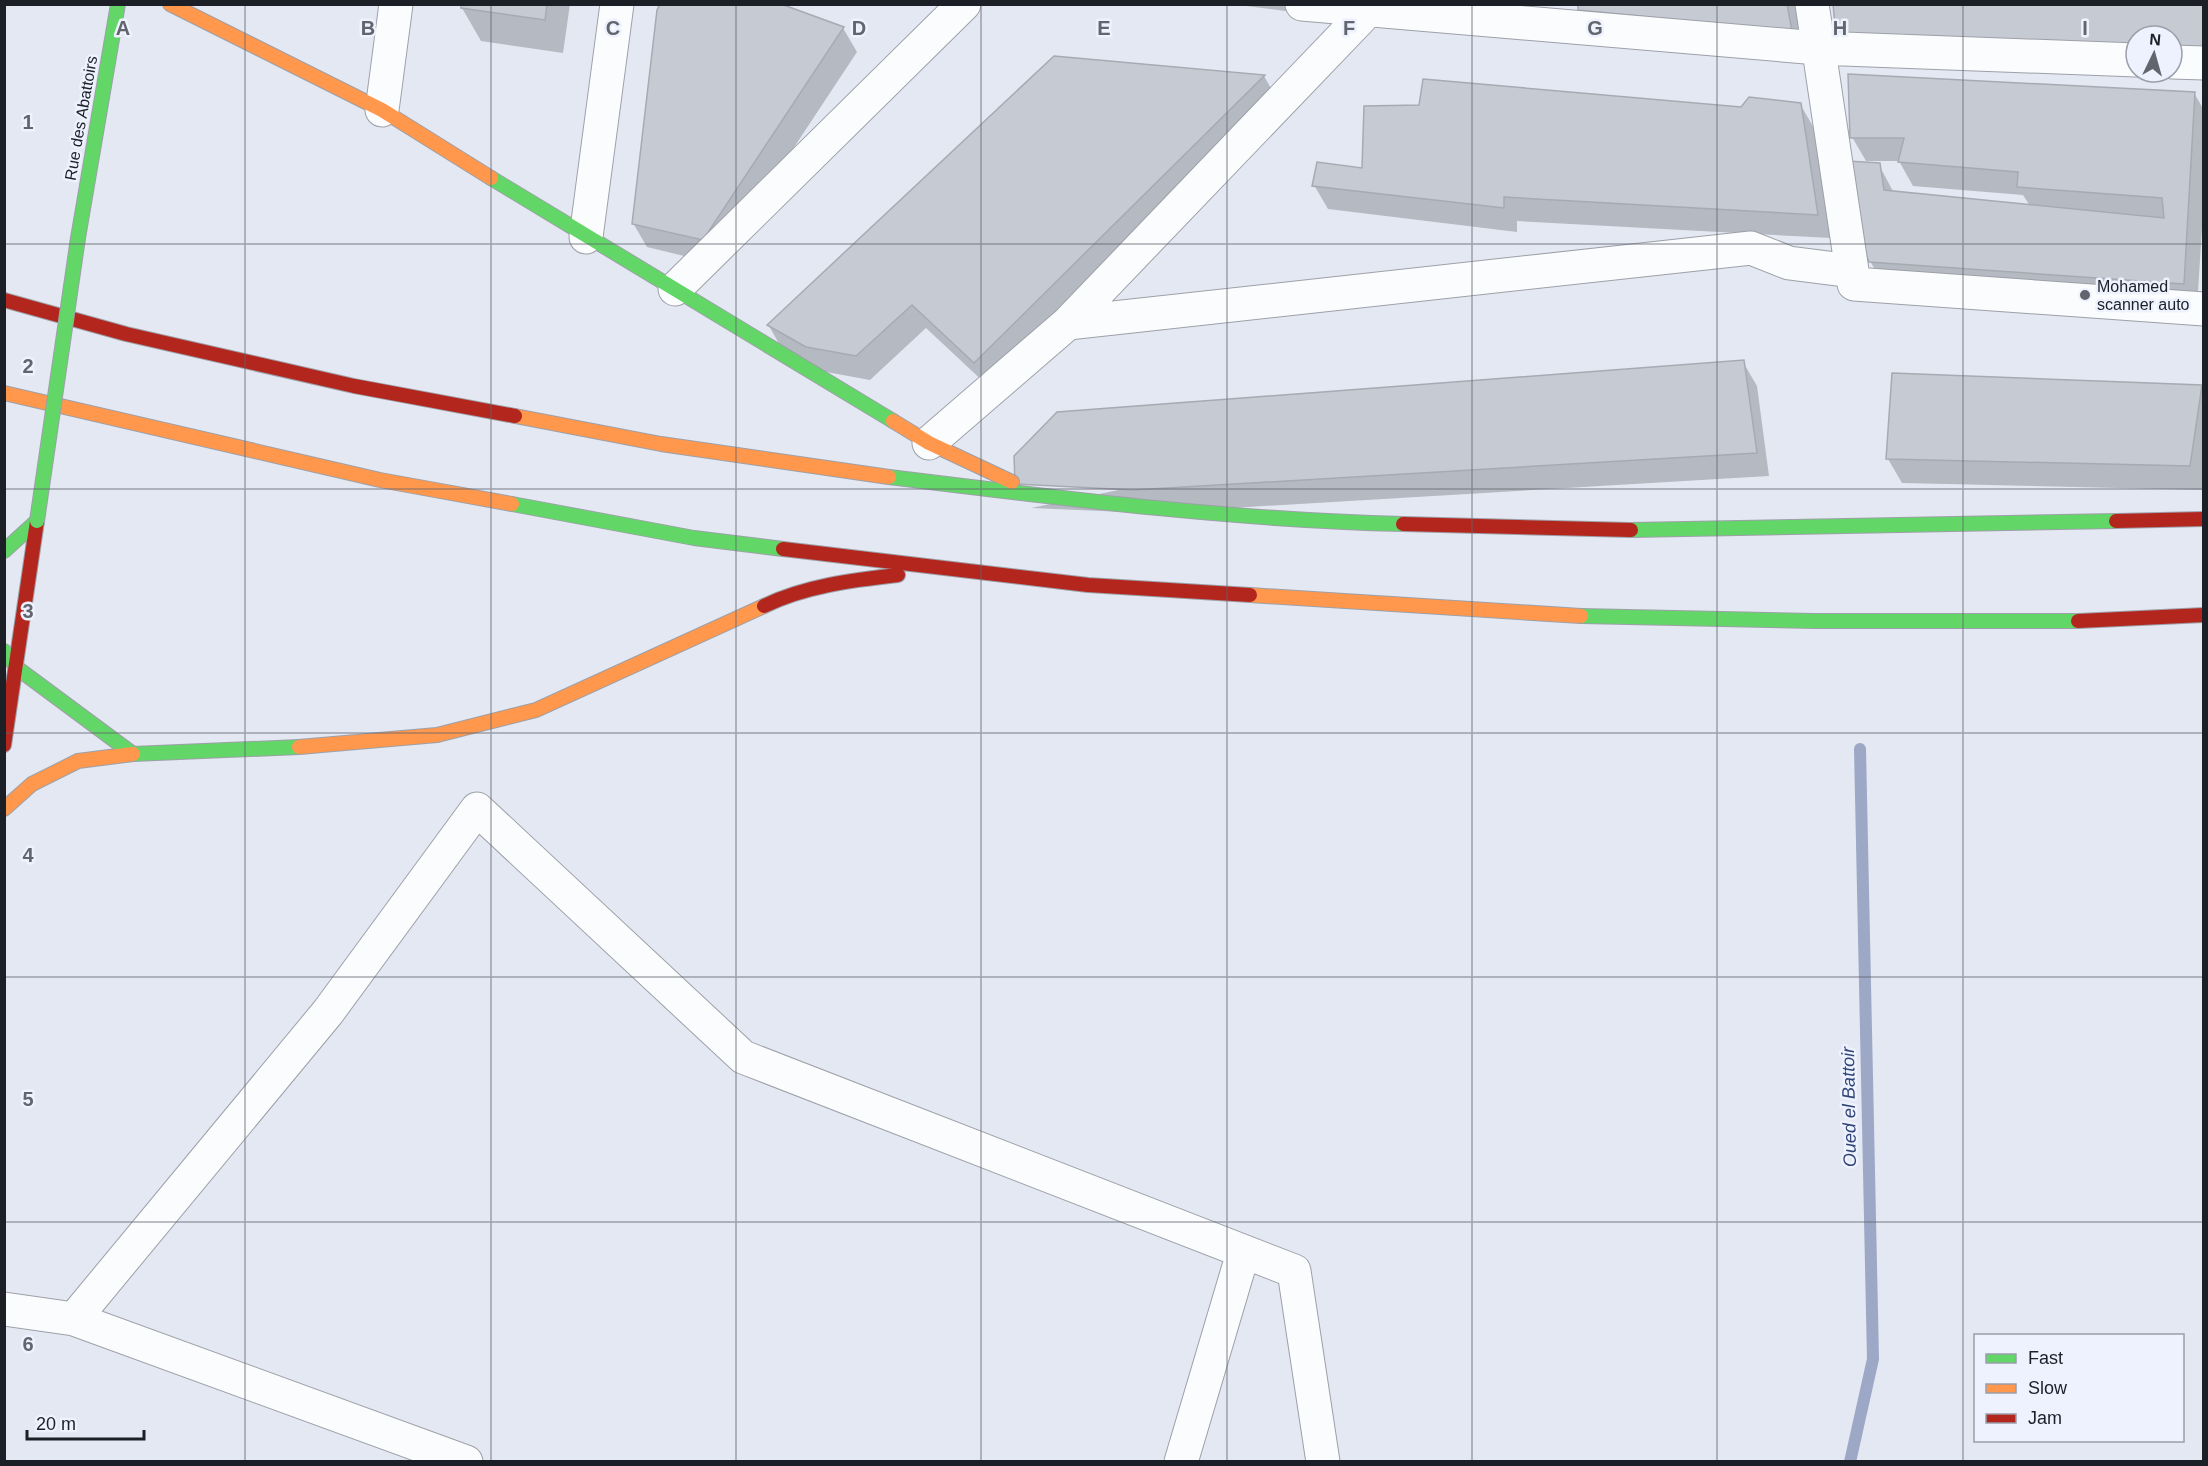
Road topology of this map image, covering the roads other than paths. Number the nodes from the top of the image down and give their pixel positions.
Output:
1 (118, 4) edge
2 (170, 4) edge
3 (396, 4) edge
4 (617, 4) edge
5 (964, 4) edge
6 (1302, 4) edge
7 (1812, 4) edge
8 (1371, 8) edge
9 (1818, 48) junction
10 (2124, 60) edge
11 (2184, 62) edge
12 (2204, 63) edge
13 (382, 110) junction
14 (586, 237) junction
15 (1852, 271) junction
16 (675, 289) junction
17 (4, 300) edge
18 (2204, 309) edge
19 (1068, 323) junction
20 (4, 393) edge
21 (928, 443) junction
22 (1038, 495) junction
23 (2199, 519) edge
24 (37, 521) junction
25 (4, 551) edge
26 (953, 568) junction
27 (2203, 615) edge
28 (4, 651) edge
29 (16, 668) junction
30 (4, 745) edge
31 (133, 754) junction
32 (4, 809) edge
33 (1244, 1253) junction
34 (4, 1309) edge
35 (74, 1319) junction
36 (466, 1461) edge
37 (1181, 1461) edge
38 (1323, 1461) edge

1 - 24 main road, Rue des Abattoirs, bridge
2 - 13 main road
3 - 13 street
4 - 14 street
5 - 16 street
6 - 8 street
7 - 9 street
8 - 9 street
8 - 19 street
9 - 10 street
9 - 15 street
11 - 12 street
13 - 14 main road
14 - 16 main road
15 - 18 street
15 - 19 street
16 - 21 main road
17 - 22 main road
19 - 21 street
20 - 26 main road
21 - 22 main road
22 - 23 main road
24 - 25 main road
24 - 29 main road, Rue des Abattoirs
26 - 27 main road
26 - 31 main road
28 - 29 main road
29 - 30 main road, Rue des Abattoirs
29 - 31 main road
31 - 32 main road
33 - 35 street
33 - 37 street
33 - 38 street
34 - 35 street
35 - 36 street

